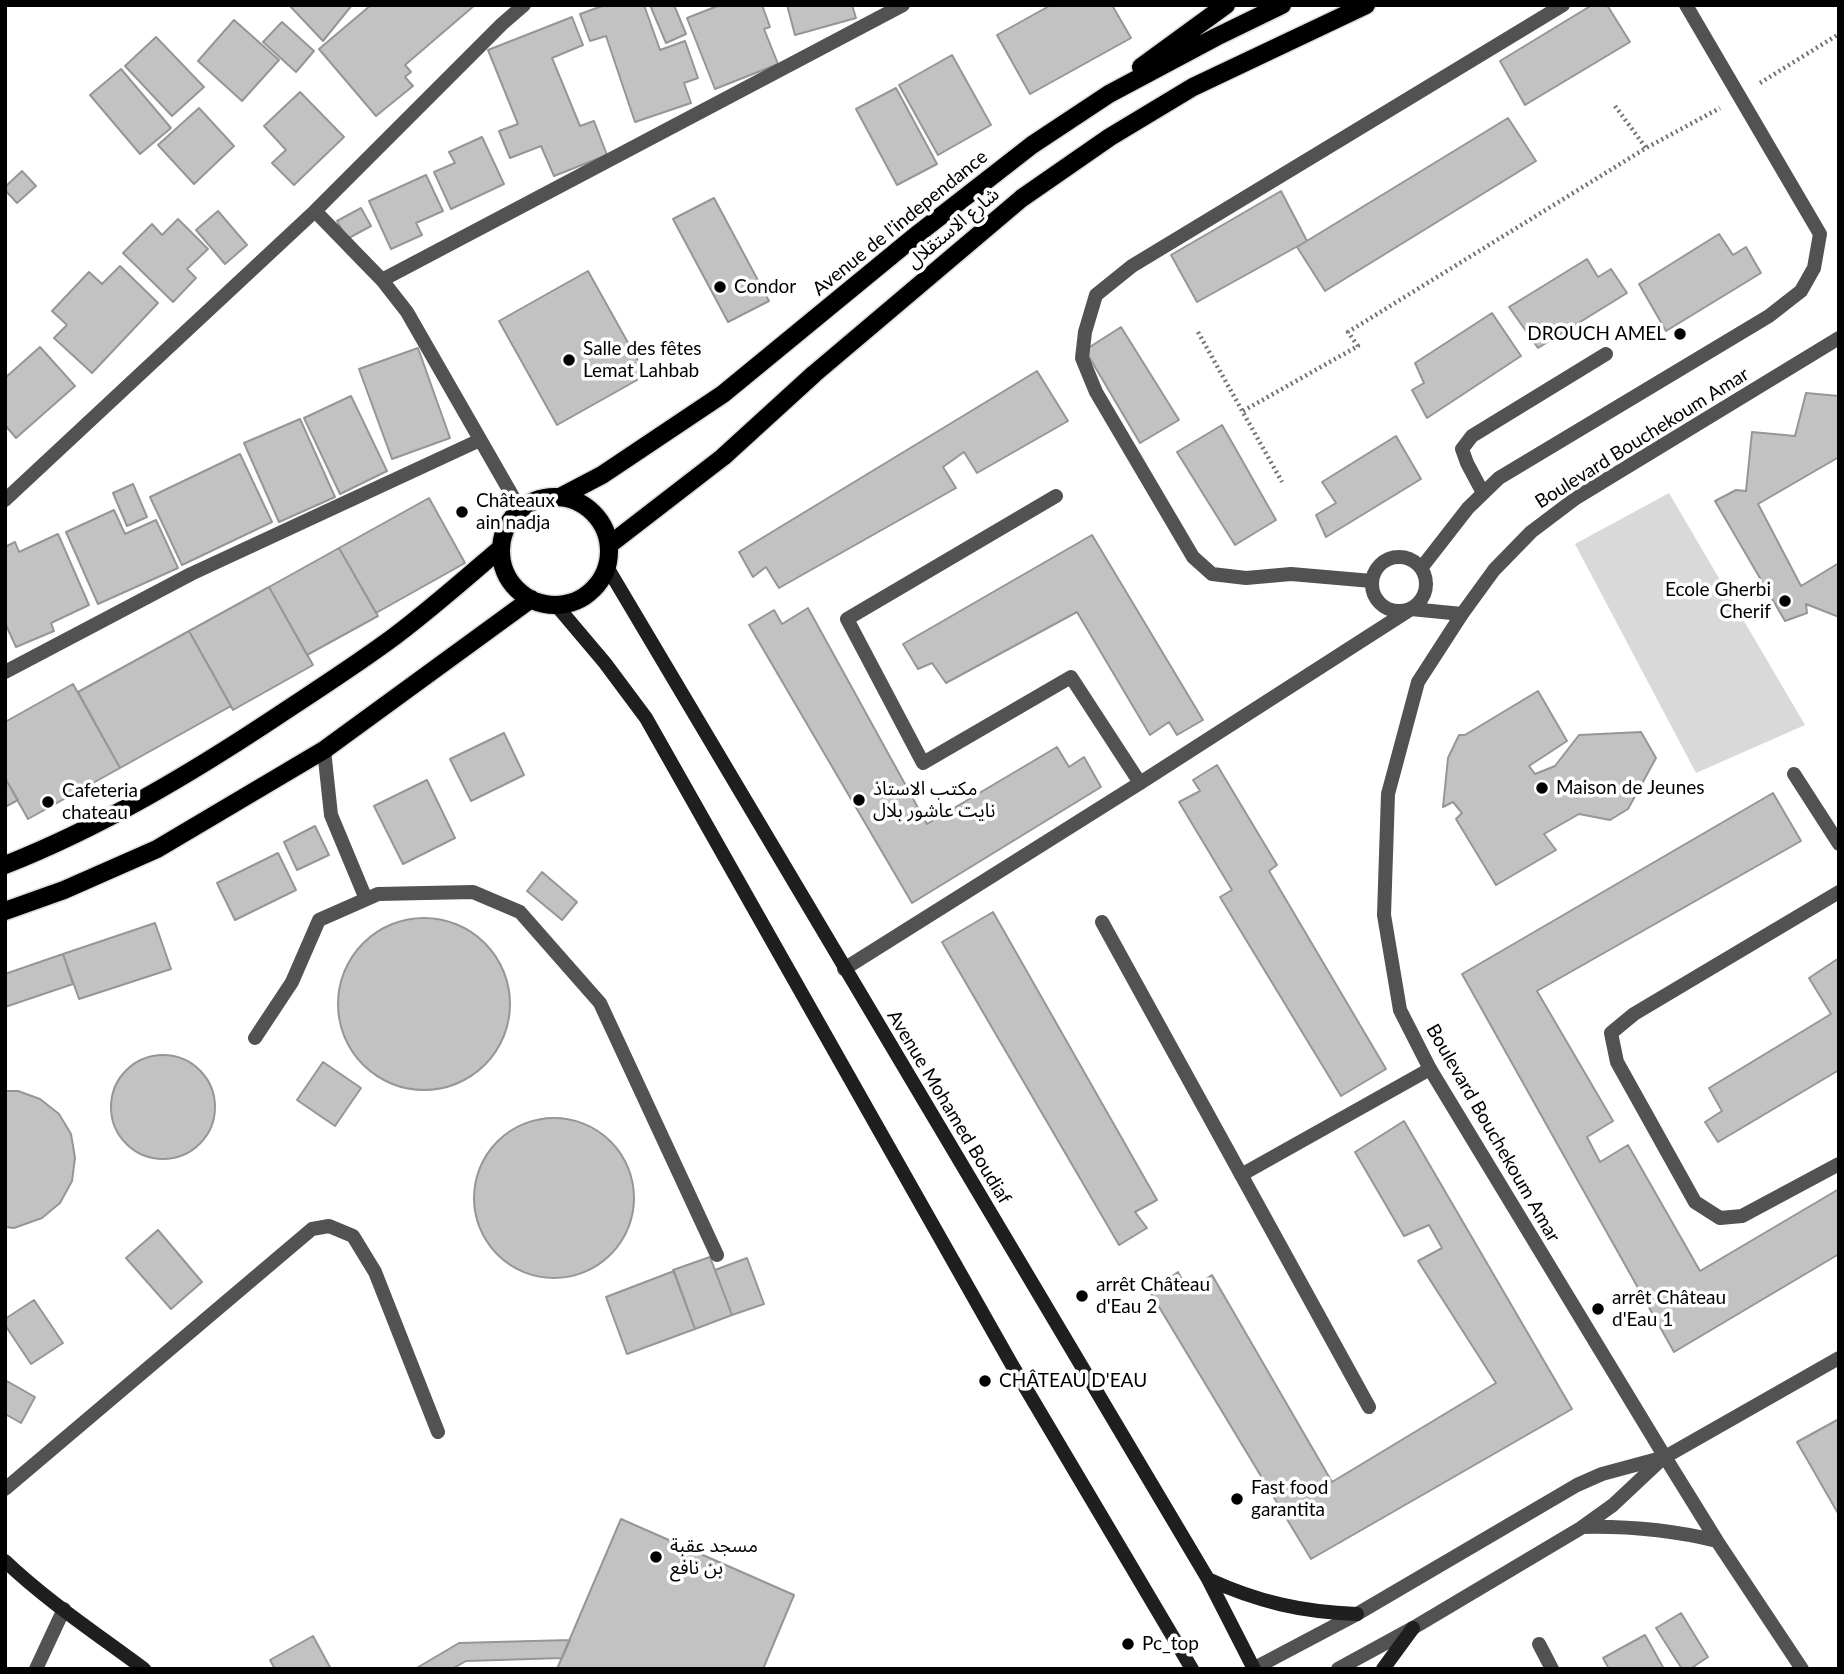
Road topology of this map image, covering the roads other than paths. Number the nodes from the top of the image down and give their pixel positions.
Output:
1 (524, 5) edge
2 (902, 5) edge
3 (1226, 5) edge
4 (1282, 5) edge
5 (1366, 5) edge
6 (1563, 5) edge
7 (1686, 5) edge
8 (1032, 145) junction
9 (315, 211) junction
10 (382, 280) junction
11 (1839, 338) edge
12 (1606, 354) dead end
13 (480, 440) junction
14 (1483, 493) junction
15 (1056, 496) dead end
16 (560, 497) junction
17 (5, 500) edge
18 (520, 509) junction
19 (609, 545) junction
20 (501, 548) junction
21 (607, 567) junction
22 (1422, 567) junction
23 (1372, 581) junction
24 (531, 599) junction
25 (556, 605) junction
26 (1411, 609) junction
27 (1462, 614) junction
28 (5, 672) edge
29 (324, 750) junction
30 (1794, 774) dead end
31 (1140, 783) junction
32 (1839, 844) edge
33 (5, 865) edge
34 (1839, 892) edge
35 (366, 899) junction
36 (5, 911) edge
37 (1102, 922) dead end
38 (845, 969) junction
39 (255, 1038) dead end
40 (1430, 1069) junction
41 (1839, 1164) edge
42 (1241, 1175) junction
43 (717, 1255) dead end
44 (1839, 1358) edge
45 (1369, 1407) dead end
46 (438, 1432) dead end
47 (1665, 1457) junction
48 (5, 1489) edge
49 (1581, 1528) junction
50 (1717, 1541) junction
51 (5, 1560) edge
52 (1208, 1580) junction
53 (64, 1609) junction
54 (1357, 1614) junction
55 (1413, 1628) junction
56 (1539, 1644) dead end
57 (36, 1669) edge
58 (144, 1669) edge
59 (1192, 1669) edge
60 (1254, 1669) edge
61 (1338, 1669) edge
62 (1383, 1669) edge
63 (1552, 1669) edge
64 (1802, 1669) edge

1 - 9 street
2 - 10 street
3 - 8 main road
4 - 8 main road, Avenue de l'independance
5 - 19 main road, شارع الاستقلال
6 - 23 street
7 - 14 street
8 - 16 main road, Avenue de l'independance
9 - 10 street
9 - 17 street
10 - 13 street
11 - 27 street, Boulevard Bouchekoum Amar
12 - 14 street
13 - 18 street
13 - 28 street
14 - 22 street
15 - 31 street
16 - 18 main road
16 - 19 main road
18 - 20 main road
19 - 21 main road
20 - 24 main road
20 - 33 main road
21 - 25 main road
21 - 38 main road, Avenue Mohamed Boudiaf
22 - 23 street
22 - 26 street
23 - 26 street
24 - 25 main road
24 - 29 main road
25 - 59 main road
26 - 27 street
26 - 31 street
27 - 40 street, Boulevard Bouchekoum Amar
29 - 35 street
29 - 36 main road
30 - 32 street
31 - 38 street
34 - 41 street
35 - 39 street
35 - 43 street
37 - 42 street
38 - 52 main road, Avenue Mohamed Boudiaf
40 - 42 street
40 - 47 street, Boulevard Bouchekoum Amar
42 - 45 street
44 - 47 street
46 - 48 street
47 - 49 street
47 - 50 street, Boulevard Bouchekoum Amar
47 - 54 street
49 - 50 street
49 - 55 street
50 - 64 street, Boulevard Bouchekoum Amar
51 - 53 main road
52 - 54 main road
52 - 60 main road, Avenue Mohamed Boudiaf
53 - 57 street
53 - 58 main road
54 - 60 street
55 - 61 street
55 - 62 main road
56 - 63 street

